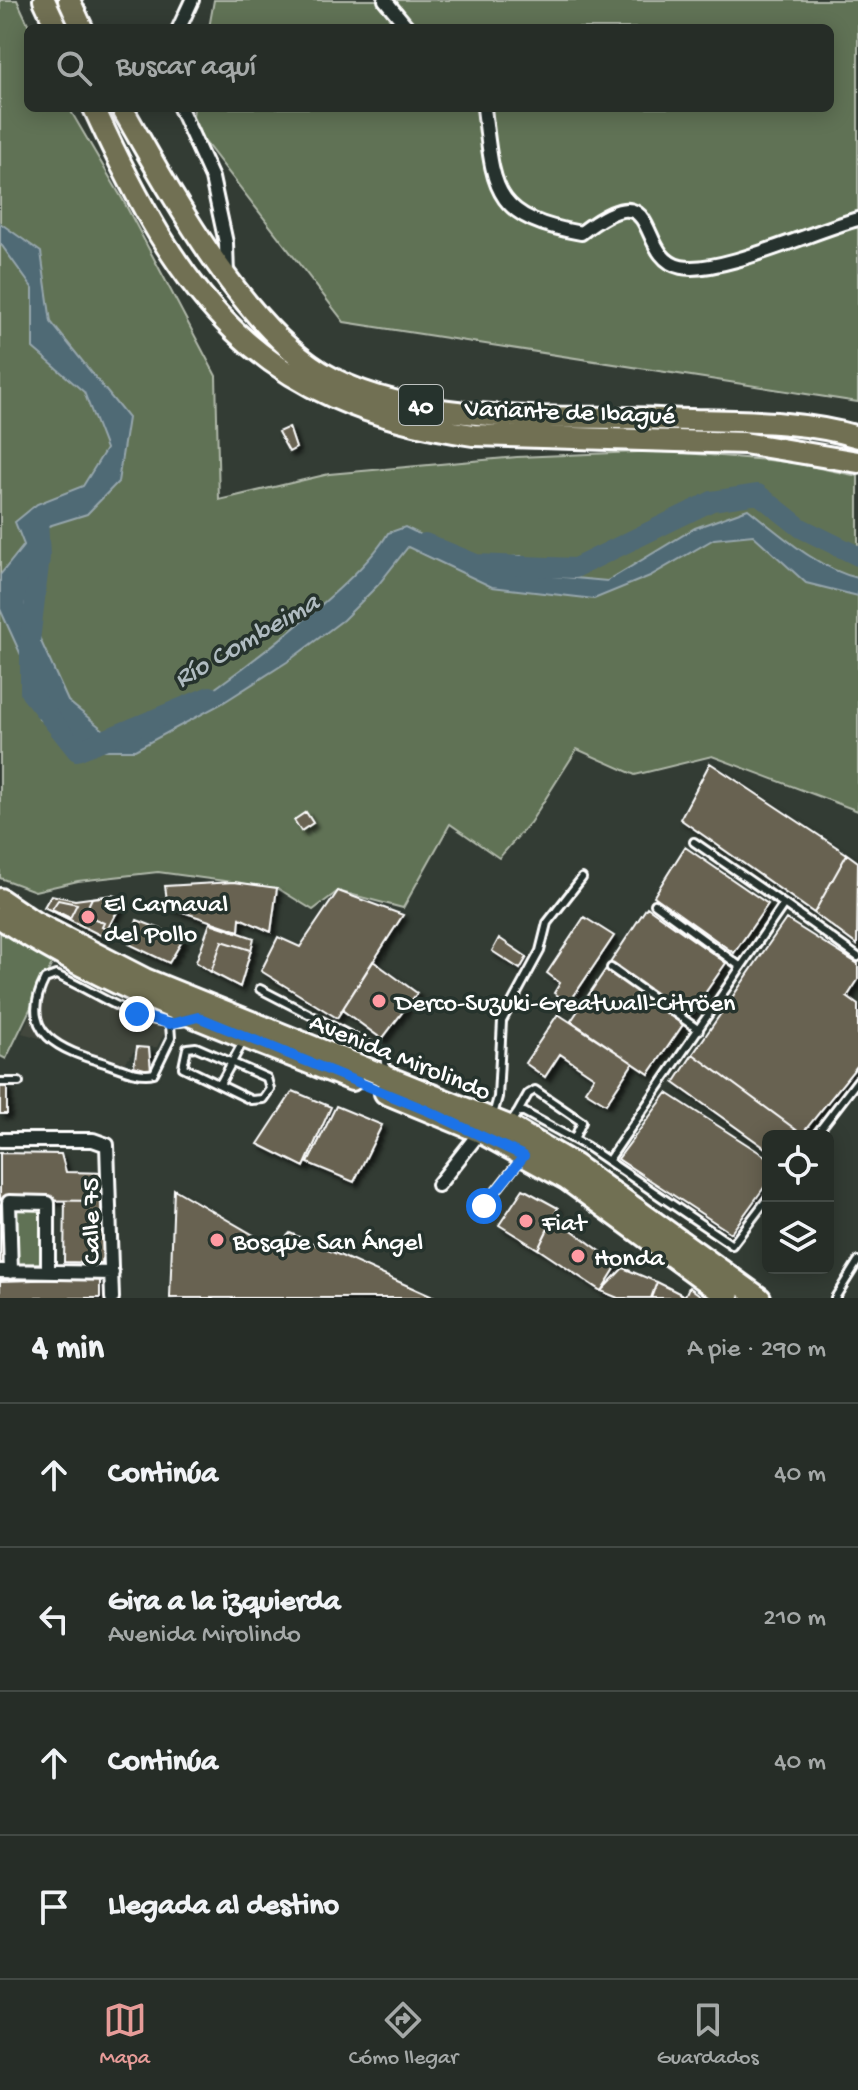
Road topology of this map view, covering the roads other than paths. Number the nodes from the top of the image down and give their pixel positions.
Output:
1 (44, 0) edge
2 (69, 0) edge
3 (192, 0) edge
4 (385, 0) edge
5 (55, 24) edge
6 (80, 24) edge
7 (181, 24) edge
8 (405, 24) edge
9 (96, 112) edge
10 (125, 112) edge
11 (182, 112) edge
12 (484, 112) edge
13 (858, 219) edge
14 (228, 276) junction
15 (858, 437) edge
16 (858, 462) edge
17 (694, 842) dead end
18 (582, 878) dead end
19 (0, 899) edge
20 (655, 904) dead end
21 (784, 904) junction
22 (0, 918) edge
23 (858, 957) edge
24 (741, 967) junction
25 (611, 968) dead end
26 (260, 989) dead end
27 (198, 1017) junction
28 (170, 1024) junction
29 (699, 1030) junction
30 (246, 1037) junction
31 (232, 1063) junction
32 (386, 1079) junction
33 (858, 1080) edge
34 (0, 1082) edge
35 (19, 1082) dead end
36 (220, 1084) junction
37 (499, 1122) junction
38 (820, 1130) edge
39 (574, 1139) junction
40 (0, 1140) edge
41 (586, 1146) junction
42 (524, 1156) junction
43 (608, 1161) junction
44 (575, 1165) junction
45 (438, 1185) dead end
46 (765, 1202) edge
47 (484, 1206) dead end
48 (858, 1261) edge
49 (48, 1271) junction
50 (5, 1272) edge
51 (112, 1273) junction
52 (112, 1298) edge
53 (729, 1298) edge
54 (760, 1298) edge
55 (835, 1298) edge

1 - 5 main road
2 - 6 main road
3 - 7 street
4 - 8 street
9 - 16 main road, Variante de Ibagué / 40
10 - 14 main road, Variante de Ibagué / 40
11 - 14 street
12 - 13 street
14 - 15 main road, Variante de Ibagué / 40
17 - 21 lane
18 - 37 lane
19 - 32 main road, Avenida Mirolindo
20 - 24 lane
21 - 23 lane
21 - 24 lane
22 - 27 main road, Avenida Mirolindo
24 - 29 lane
25 - 29 lane
26 - 32 lane
27 - 28 lane
27 - 30 main road, Avenida Mirolindo
28 - 28 lane
29 - 43 lane
30 - 31 lane
30 - 37 main road, Avenida Mirolindo
31 - 36 lane
31 - 36 lane
31 - 36 lane
32 - 37 main road, Avenida Mirolindo
33 - 38 lane
34 - 35 lane
37 - 39 lane
37 - 39 lane
37 - 42 main road, Avenida Mirolindo
37 - 44 main road, Avenida Mirolindo
37 - 45 street
39 - 41 lane
40 - 51 street, Calle 75
41 - 43 lane
41 - 44 lane
42 - 47 lane
42 - 53 main road, Avenida Mirolindo
43 - 46 lane
44 - 54 main road, Avenida Mirolindo
48 - 55 lane
49 - 50 street
49 - 50 street
49 - 51 street
51 - 52 street, Calle 75

